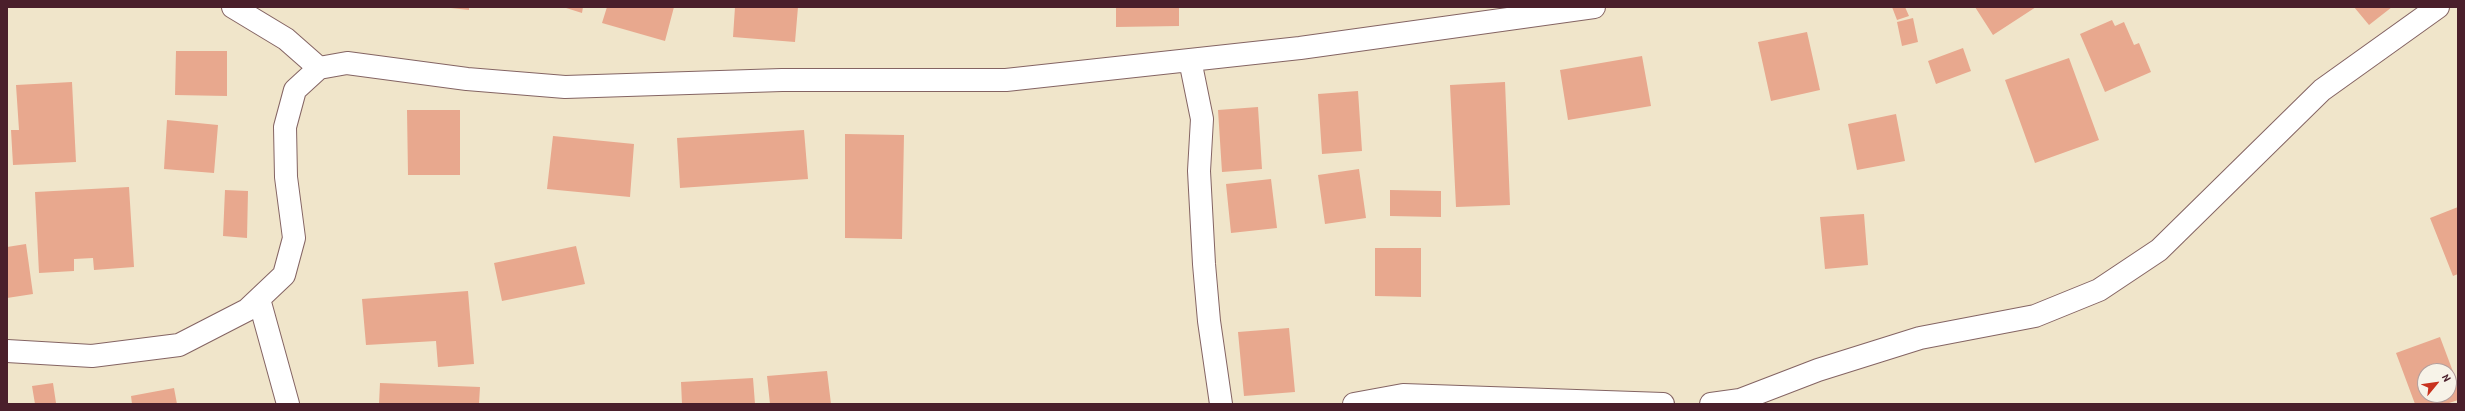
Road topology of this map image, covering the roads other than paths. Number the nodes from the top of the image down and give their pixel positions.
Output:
1 (232, 7) edge
2 (1594, 7) edge
3 (2438, 7) edge
4 (1190, 60) junction
5 (319, 68) junction
6 (259, 299) junction
7 (7, 351) edge
8 (288, 404) edge
9 (1221, 404) edge
10 (1354, 404) edge
11 (1663, 404) edge
12 (1711, 404) edge

1 - 5 street
2 - 4 street
3 - 12 street
4 - 5 street
4 - 9 street
5 - 6 street
6 - 7 street
6 - 8 street
10 - 11 street

